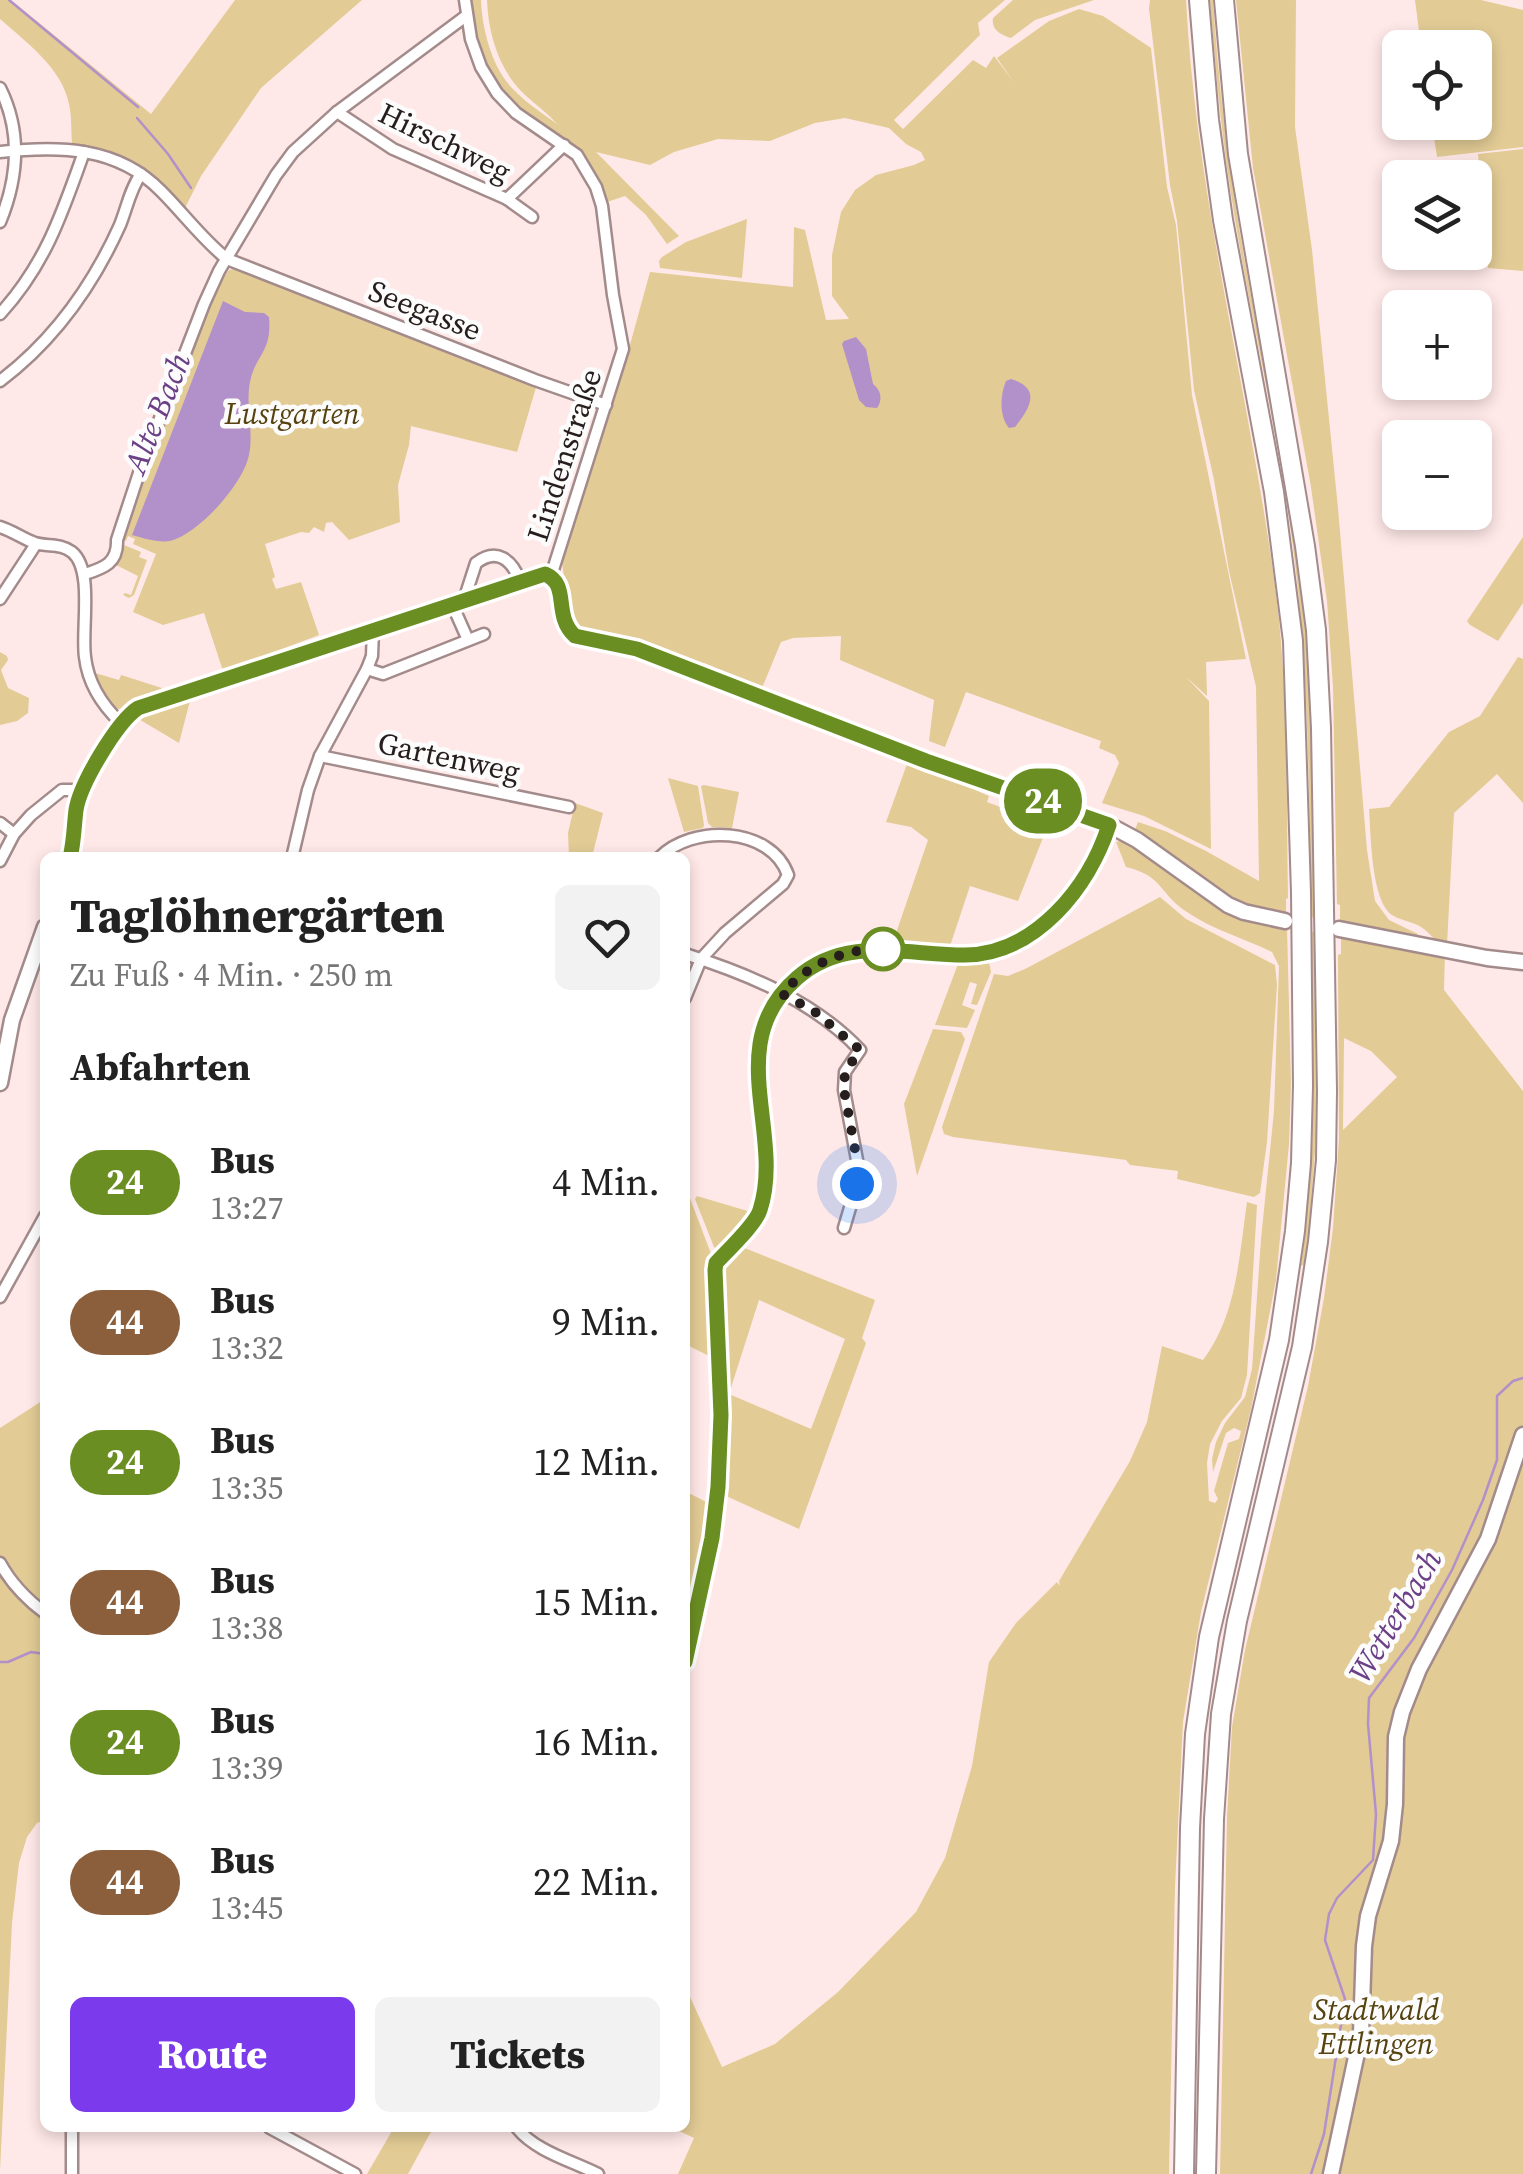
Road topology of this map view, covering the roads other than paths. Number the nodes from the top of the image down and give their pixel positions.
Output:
1 (466, 0) edge
2 (1199, 0) edge
3 (1224, 0) edge
4 (466, 16) junction
5 (0, 88) edge
6 (337, 112) junction
7 (564, 145) junction
8 (16, 150) junction
9 (0, 152) edge
10 (84, 152) junction
11 (141, 174) junction
12 (507, 200) junction
13 (532, 216) dead end
14 (0, 222) edge
15 (227, 259) junction
16 (0, 314) edge
17 (0, 381) edge
18 (606, 405) junction
19 (0, 527) edge
20 (36, 544) junction
21 (85, 574) junction
22 (551, 576) junction
23 (520, 581) junction
24 (0, 599) edge
25 (458, 602) junction
26 (373, 630) junction
27 (484, 634) dead end
28 (468, 640) junction
29 (367, 670) junction
30 (121, 723) junction
31 (320, 756) junction
32 (80, 794) junction
33 (569, 807) dead end
34 (0, 824) edge
35 (1109, 825) junction
36 (14, 834) junction
37 (71, 852) edge
38 (293, 852) edge
39 (666, 852) edge
40 (0, 861) edge
41 (1285, 921) dead end
42 (1339, 929) dead end
43 (40, 941) edge
44 (690, 956) edge
45 (700, 960) junction
46 (1523, 962) edge
47 (690, 985) edge
48 (782, 994) junction
49 (0, 1083) edge
50 (40, 1225) edge
51 (844, 1228) dead end
52 (0, 1297) edge
53 (1523, 1435) edge
54 (0, 1563) edge
55 (40, 1609) edge
56 (690, 1638) edge
57 (72, 2132) edge
58 (277, 2132) edge
59 (520, 2132) edge
60 (72, 2174) edge
61 (355, 2174) edge
62 (598, 2174) edge
63 (1184, 2174) edge
64 (1206, 2174) edge
65 (1331, 2174) edge

1 - 4 street
2 - 63 highway
3 - 64 highway
4 - 6 street
4 - 7 street
5 - 8 street
6 - 12 street, Hirschweg
6 - 15 street
7 - 12 street
7 - 18 street, Lindenstraße
8 - 9 street
8 - 10 street
8 - 14 street
10 - 11 street
10 - 16 street
11 - 15 street
11 - 17 street
12 - 13 street, Hirschweg
15 - 18 street, Seegasse
15 - 21 street
18 - 22 street, Lindenstraße
19 - 20 street
20 - 21 street
20 - 24 street
21 - 30 street
22 - 23 street
22 - 35 street
23 - 25 street
23 - 25 street
25 - 26 street
25 - 28 street
26 - 29 street
26 - 30 street
27 - 28 street
28 - 29 street
29 - 31 street
30 - 32 street
31 - 33 street, Gartenweg
31 - 38 street
32 - 36 street
32 - 37 street
34 - 36 street
35 - 41 street
35 - 48 street
36 - 40 street
39 - 45 street
42 - 46 street
43 - 49 street
44 - 45 street
45 - 47 street
45 - 48 street
48 - 51 street
48 - 56 street
50 - 52 street
53 - 65 street
54 - 55 street
57 - 60 street
58 - 61 street
59 - 62 street

